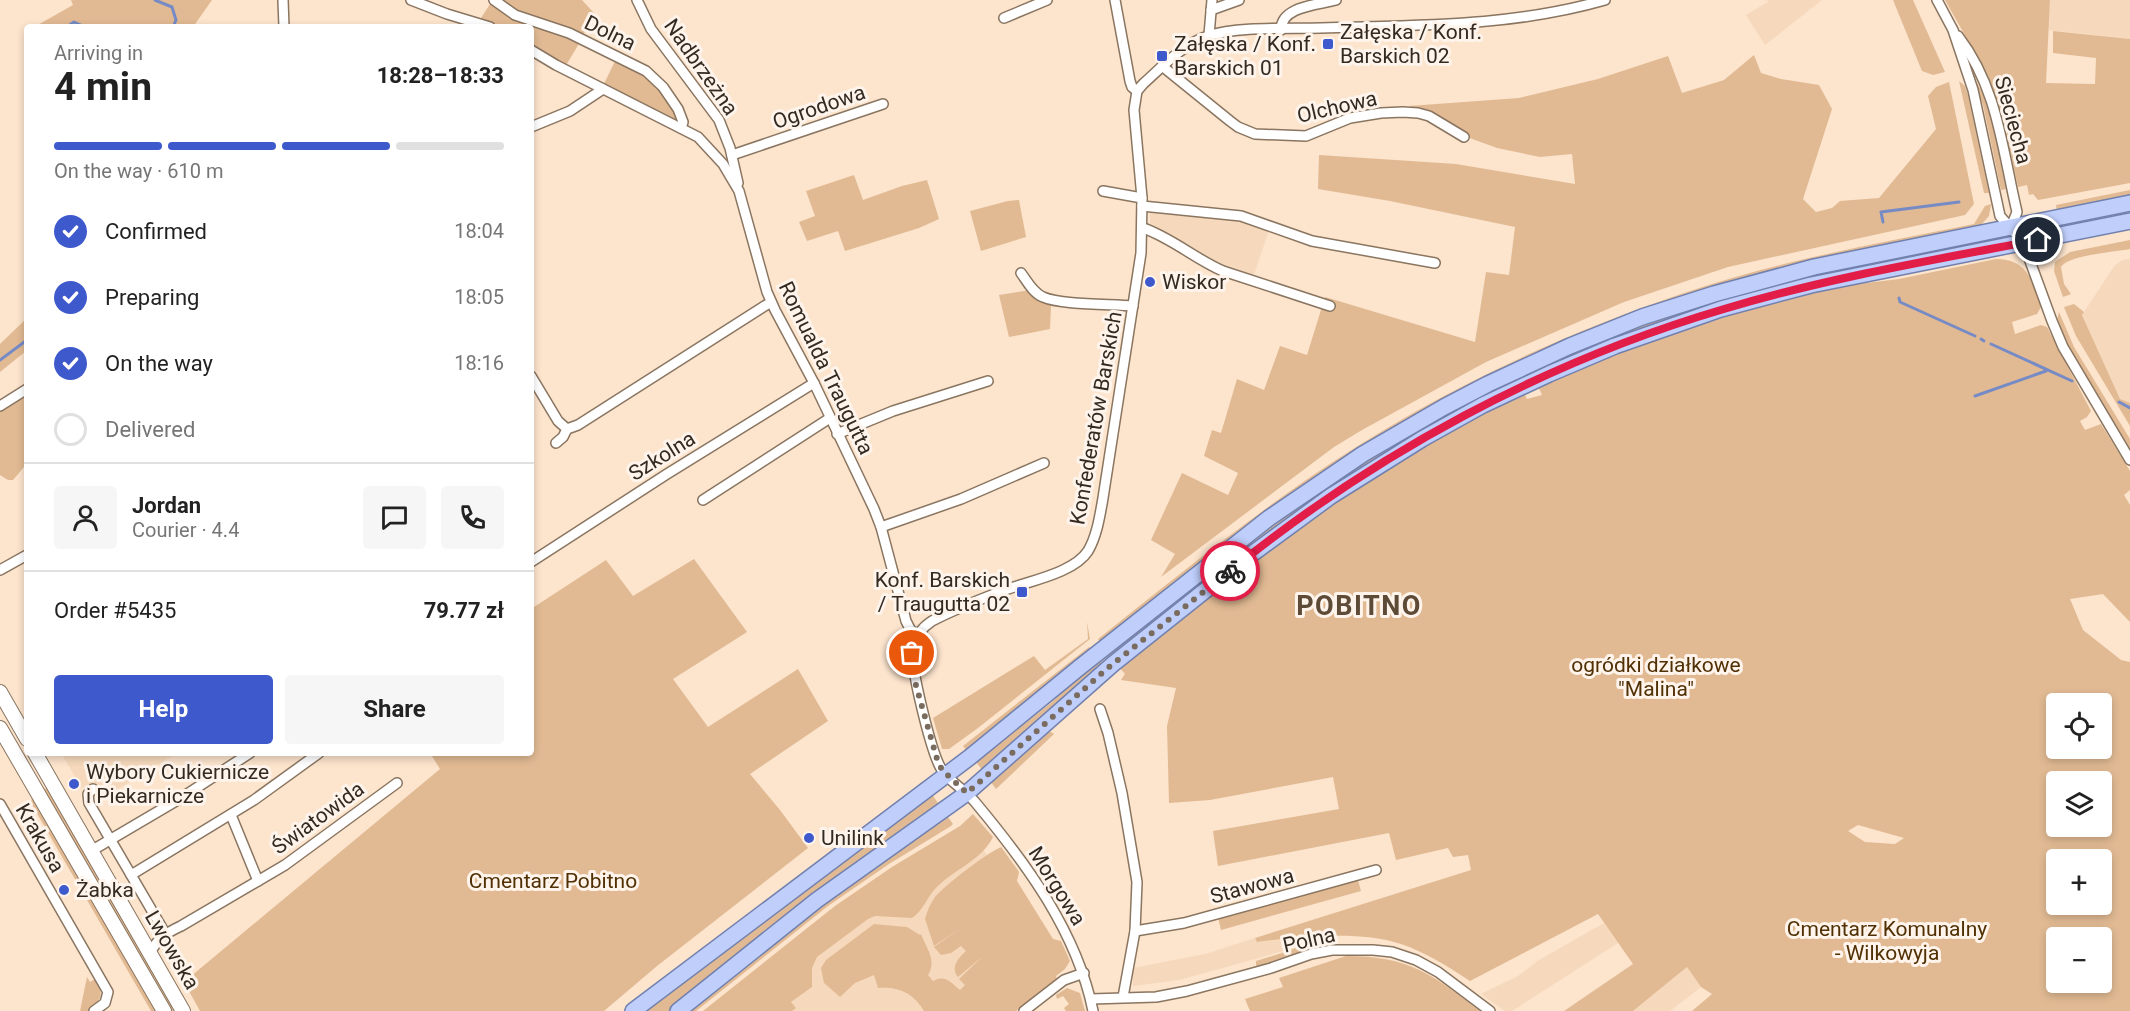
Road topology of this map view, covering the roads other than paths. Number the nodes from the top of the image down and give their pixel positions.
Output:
1 (283, 0) edge
2 (411, 0) edge
3 (494, 0) edge
4 (638, 0) edge
5 (1047, 0) edge
6 (1115, 0) edge
7 (1239, 0) edge
8 (1336, 0) edge
9 (1605, 0) edge
10 (1937, 0) edge
11 (1577, 4) edge
12 (1212, 5) edge
13 (1004, 18) dead end
14 (284, 24) edge
15 (480, 24) edge
16 (1281, 30) junction
17 (1953, 30) junction
18 (1209, 35) junction
19 (534, 52) edge
20 (1162, 66) junction
21 (603, 89) junction
22 (1137, 91) junction
23 (883, 104) dead end
24 (534, 126) edge
25 (681, 128) junction
26 (1464, 137) dead end
27 (732, 155) junction
28 (739, 191) junction
29 (1102, 191) dead end
30 (1142, 202) junction
31 (2130, 203) edge
32 (2130, 221) edge
33 (2011, 227) junction
34 (1143, 228) junction
35 (2023, 242) junction
36 (1435, 263) dead end
37 (1021, 273) dead end
38 (771, 302) junction
39 (1133, 306) junction
40 (1330, 306) dead end
41 (534, 381) edge
42 (988, 381) dead end
43 (814, 383) junction
44 (24, 391) edge
45 (0, 406) edge
46 (830, 418) junction
47 (567, 429) junction
48 (837, 434) junction
49 (556, 443) dead end
50 (2130, 460) edge
51 (1044, 463) dead end
52 (703, 500) dead end
53 (881, 527) junction
54 (24, 557) edge
55 (534, 560) edge
56 (0, 570) edge
57 (917, 636) junction
58 (0, 692) edge
59 (1100, 709) dead end
60 (0, 728) edge
61 (24, 734) edge
62 (37, 756) edge
63 (245, 756) edge
64 (315, 756) edge
65 (946, 775) junction
66 (397, 783) dead end
67 (93, 789) dead end
68 (967, 793) junction
69 (0, 804) edge
70 (231, 815) junction
71 (111, 839) junction
72 (91, 851) junction
73 (1376, 870) dead end
74 (131, 875) junction
75 (258, 881) junction
76 (1135, 931) junction
77 (165, 933) junction
78 (150, 953) junction
79 (1084, 973) junction
80 (1123, 997) junction
81 (1091, 999) junction
82 (94, 1011) edge
83 (164, 1011) edge
84 (183, 1011) edge
85 (633, 1011) edge
86 (678, 1011) edge
87 (1024, 1011) edge
88 (1093, 1011) edge
89 (1490, 1011) edge

1 - 14 street
2 - 15 street
3 - 25 street, Dolna
4 - 27 street, Nadbrzeżna
5 - 13 street
6 - 22 street, Konfederatów Barskich
7 - 12 street
8 - 16 street
9 - 11 street
10 - 17 street, Sieciecha
11 - 16 street
12 - 18 street
16 - 18 street
17 - 33 street, Sieciecha
17 - 33 street, Sieciecha
18 - 20 street
19 - 21 street, Romualda Traugutta
20 - 22 street
20 - 26 street, Olchowa
21 - 24 street
21 - 25 street, Romualda Traugutta
22 - 30 street, Konfederatów Barskich
23 - 27 street, Ogrodowa
25 - 28 street, Romualda Traugutta
27 - 28 street, Nadbrzeżna
28 - 38 street, Romualda Traugutta
29 - 30 street
30 - 34 street, Konfederatów Barskich
30 - 36 street
31 - 33 main road
32 - 35 main road
33 - 35 street, Sieciecha
33 - 65 main road
34 - 39 street, Konfederatów Barskich
34 - 40 street
35 - 50 street, Sieciecha
35 - 68 main road
37 - 39 street
38 - 43 street, Romualda Traugutta
38 - 47 street
39 - 57 street, Konfederatów Barskich
41 - 47 street
42 - 48 street
43 - 46 street, Romualda Traugutta
43 - 55 street, Szkolna
44 - 45 street
46 - 48 street, Romualda Traugutta
46 - 52 street
47 - 49 street
48 - 53 street, Romualda Traugutta
51 - 53 street
53 - 57 street, Romualda Traugutta
54 - 56 street
57 - 65 street
58 - 61 main road
59 - 76 street
60 - 83 main road, Lwowska
62 - 72 main road, Lwowska
63 - 71 street
64 - 70 street
65 - 68 street
65 - 85 main road
66 - 75 street, Światowida
67 - 71 street, Lwowska
68 - 79 street, Morgowa
68 - 86 main road
69 - 82 street, Krakusa
70 - 74 street
70 - 75 street, Światowida
71 - 72 street
71 - 74 street, Lwowska
72 - 78 main road, Lwowska
73 - 76 street, Stawowa
74 - 77 street, Lwowska
75 - 77 street, Światowida
76 - 80 street
77 - 78 street, Światowida
78 - 84 main road, Lwowska
79 - 81 street, Morgowa
79 - 87 street
80 - 81 street, Polna
80 - 89 street, Polna
81 - 88 street, Morgowa

